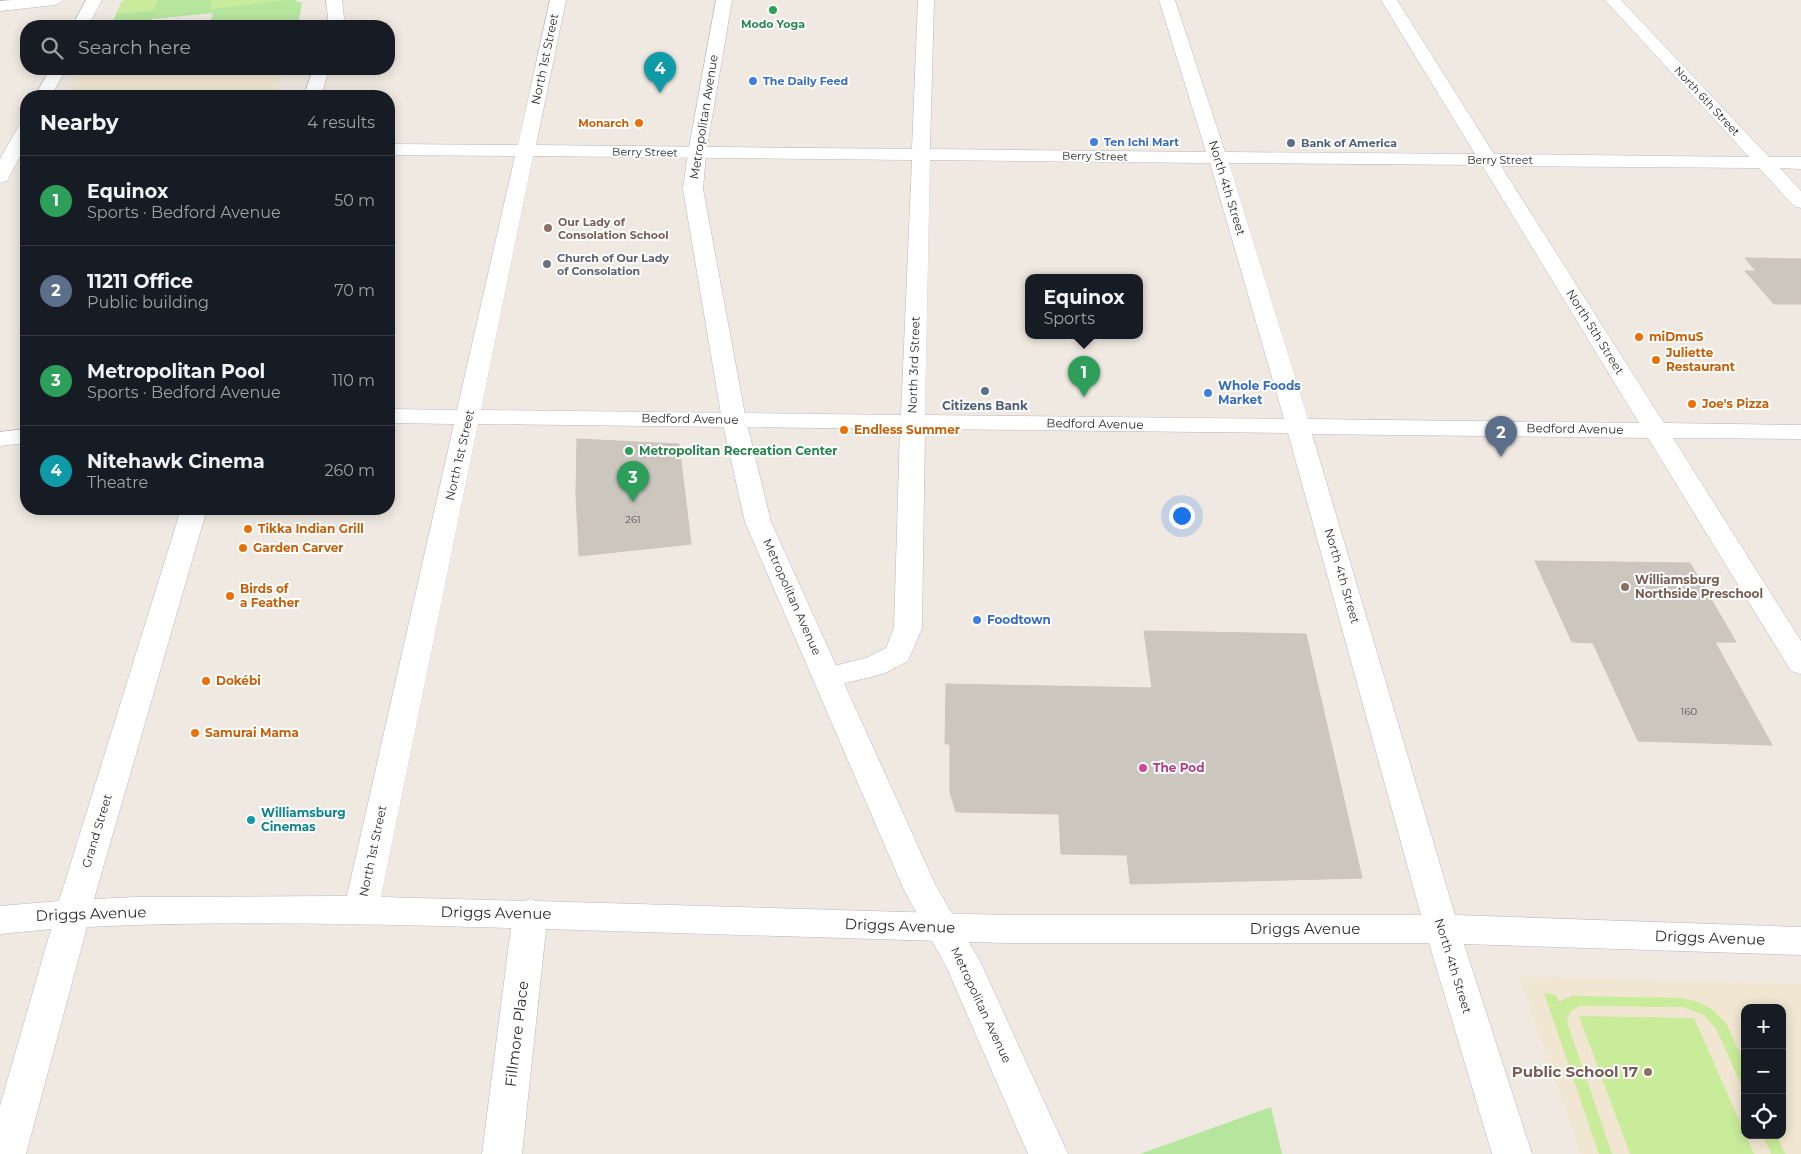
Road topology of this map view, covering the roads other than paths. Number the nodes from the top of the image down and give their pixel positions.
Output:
1 (55, 0) edge
2 (94, 0) edge
3 (334, 0) edge
4 (558, 0) edge
5 (724, 0) edge
6 (926, 0) edge
7 (1167, 0) edge
8 (1389, 0) edge
9 (1613, 0) edge
10 (0, 6) edge
11 (83, 20) edge
12 (336, 20) edge
13 (55, 75) edge
14 (319, 75) edge
15 (46, 90) edge
16 (315, 90) edge
17 (20, 139) edge
18 (395, 149) edge
19 (525, 151) junction
20 (697, 153) junction
21 (921, 155) junction
22 (1218, 158) junction
23 (1488, 160) junction
24 (1764, 162) junction
25 (1801, 162) edge
26 (20, 174) edge
27 (0, 176) edge
28 (1801, 202) edge
29 (395, 416) edge
30 (468, 417) junction
31 (734, 420) junction
32 (912, 422) junction
33 (1297, 426) junction
34 (1656, 430) junction
35 (1801, 432) edge
36 (20, 437) edge
37 (0, 439) edge
38 (192, 515) edge
39 (1801, 664) edge
40 (828, 677) junction
41 (361, 910) junction
42 (530, 913) junction
43 (73, 914) junction
44 (0, 920) edge
45 (943, 928) junction
46 (1442, 930) junction
47 (1801, 941) edge
48 (6, 1154) edge
49 (502, 1154) edge
50 (1048, 1154) edge
51 (1512, 1154) edge

1 - 10 street
2 - 11 street
3 - 12 street
4 - 19 street, North 1st Street
5 - 20 street, Metropolitan Avenue
6 - 21 street, North 3rd Street
7 - 22 street, North 4th Street
8 - 23 street, North 5th Street
9 - 24 street, North 6th Street
13 - 15 street
14 - 16 street
17 - 27 street
18 - 19 street, Berry Street
19 - 20 street, Berry Street
19 - 30 street, North 1st Street
20 - 21 street, Berry Street
20 - 31 street, Metropolitan Avenue
21 - 22 street, Berry Street
21 - 32 street, North 3rd Street
22 - 23 street, Berry Street
22 - 33 street, North 4th Street
23 - 24 street, Berry Street
23 - 34 street, North 5th Street
24 - 25 street, Berry Street
24 - 28 street, North 6th Street
26 - 27 street
29 - 30 street, Bedford Avenue
30 - 31 street, Bedford Avenue
30 - 41 street, North 1st Street
31 - 32 street, Bedford Avenue
31 - 40 street, Metropolitan Avenue
32 - 33 street, Bedford Avenue
32 - 40 street, North 3rd Street
33 - 34 street, Bedford Avenue
33 - 46 street, North 4th Street
34 - 35 street, Bedford Avenue
34 - 39 street, North 5th Street
36 - 37 street
38 - 43 street, Grand Street
40 - 45 street, Metropolitan Avenue
41 - 42 street, Driggs Avenue
41 - 43 street, Driggs Avenue
42 - 45 street, Driggs Avenue
42 - 49 street, Fillmore Place
43 - 44 street, Driggs Avenue
43 - 48 street, Grand Street
45 - 46 street, Driggs Avenue
45 - 50 street, Metropolitan Avenue
46 - 47 street, Driggs Avenue
46 - 51 street, North 4th Street

